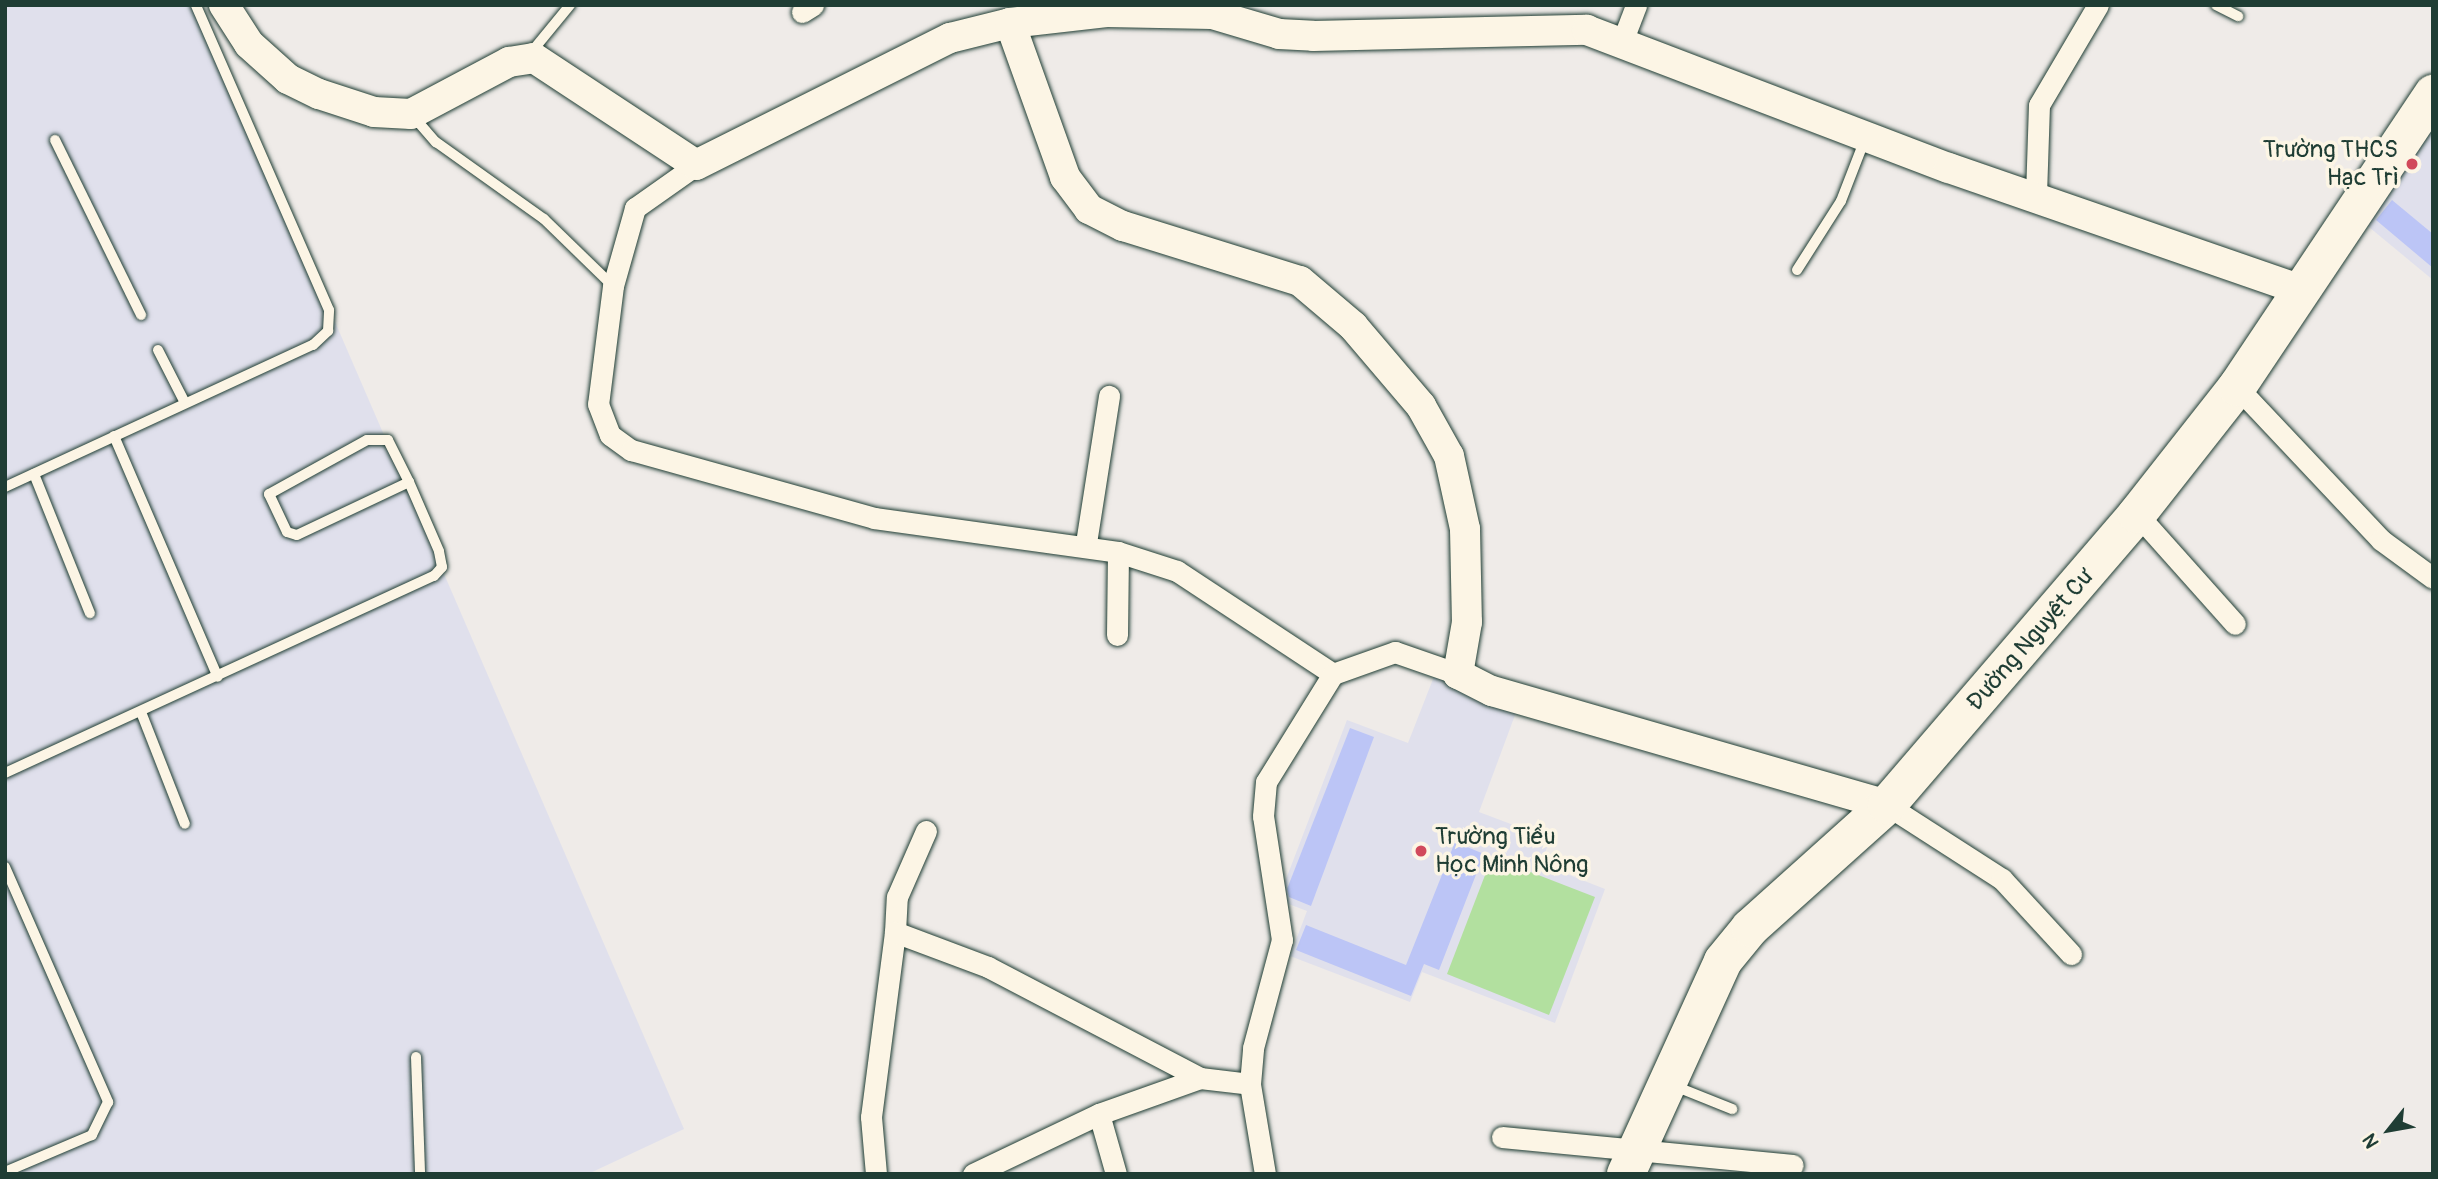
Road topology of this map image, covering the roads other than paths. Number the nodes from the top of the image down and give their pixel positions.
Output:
1 (196, 5) edge
2 (224, 5) edge
3 (570, 5) edge
4 (1636, 5) edge
5 (2098, 5) edge
6 (2216, 5) edge
7 (1008, 14) edge
8 (2238, 16) dead end
9 (1622, 42) junction
10 (528, 57) junction
11 (2433, 94) edge
12 (411, 114) junction
13 (1866, 136) junction
14 (55, 140) dead end
15 (696, 165) junction
16 (2036, 195) junction
17 (1797, 270) dead end
18 (613, 286) junction
19 (2302, 290) junction
20 (141, 315) dead end
21 (158, 350) dead end
22 (2237, 387) junction
23 (1109, 396) dead end
24 (185, 403) junction
25 (114, 436) junction
26 (34, 474) junction
27 (409, 482) junction
28 (5, 487) edge
29 (2137, 514) junction
30 (1086, 543) junction
31 (1118, 552) junction
32 (2433, 578) edge
33 (90, 613) dead end
34 (2235, 624) dead end
35 (1117, 635) dead end
36 (1333, 674) junction
37 (1458, 674) junction
38 (218, 677) junction
39 (141, 712) junction
40 (5, 773) edge
41 (1887, 805) junction
42 (185, 824) dead end
43 (926, 831) dead end
44 (5, 867) edge
45 (895, 932) junction
46 (2071, 954) dead end
47 (416, 1057) dead end
48 (1200, 1078) junction
49 (1663, 1082) junction
50 (1250, 1084) junction
51 (1732, 1109) dead end
52 (1099, 1114) junction
53 (1502, 1137) dead end
54 (1630, 1164) edge
55 (1793, 1165) dead end
56 (6, 1169) edge
57 (420, 1174) edge
58 (876, 1174) edge
59 (973, 1174) edge
60 (1116, 1174) edge
61 (1265, 1174) edge

1 - 24 lane
2 - 12 street
3 - 10 lane
4 - 9 street
5 - 16 street
6 - 8 lane
7 - 9 street
7 - 15 street
7 - 37 street
9 - 13 street
10 - 12 street
10 - 15 street
11 - 19 highway, Đường Nguyệt Cư
12 - 18 lane
13 - 16 street
13 - 17 lane
14 - 20 lane
15 - 18 street
16 - 19 street
18 - 30 street
19 - 22 highway, Đường Nguyệt Cư
21 - 24 lane
22 - 29 highway, Đường Nguyệt Cư
22 - 32 street
23 - 30 street
24 - 25 lane
25 - 26 lane
25 - 38 lane
26 - 28 lane
26 - 33 lane
27 - 27 lane
27 - 38 lane
29 - 34 street
29 - 41 highway, Đường Nguyệt Cư
30 - 31 street
31 - 35 street
31 - 36 street
36 - 37 street
36 - 50 street
37 - 41 street
38 - 39 lane
39 - 40 lane
39 - 42 lane
41 - 46 street
41 - 49 highway, Đường Nguyệt Cư
43 - 45 street
44 - 56 lane
45 - 48 street
45 - 58 street
47 - 57 lane
48 - 50 street
48 - 52 street
49 - 51 lane
49 - 54 highway, Đường Nguyệt Cư
50 - 61 street
52 - 59 street
52 - 60 street
53 - 54 street
54 - 55 street

